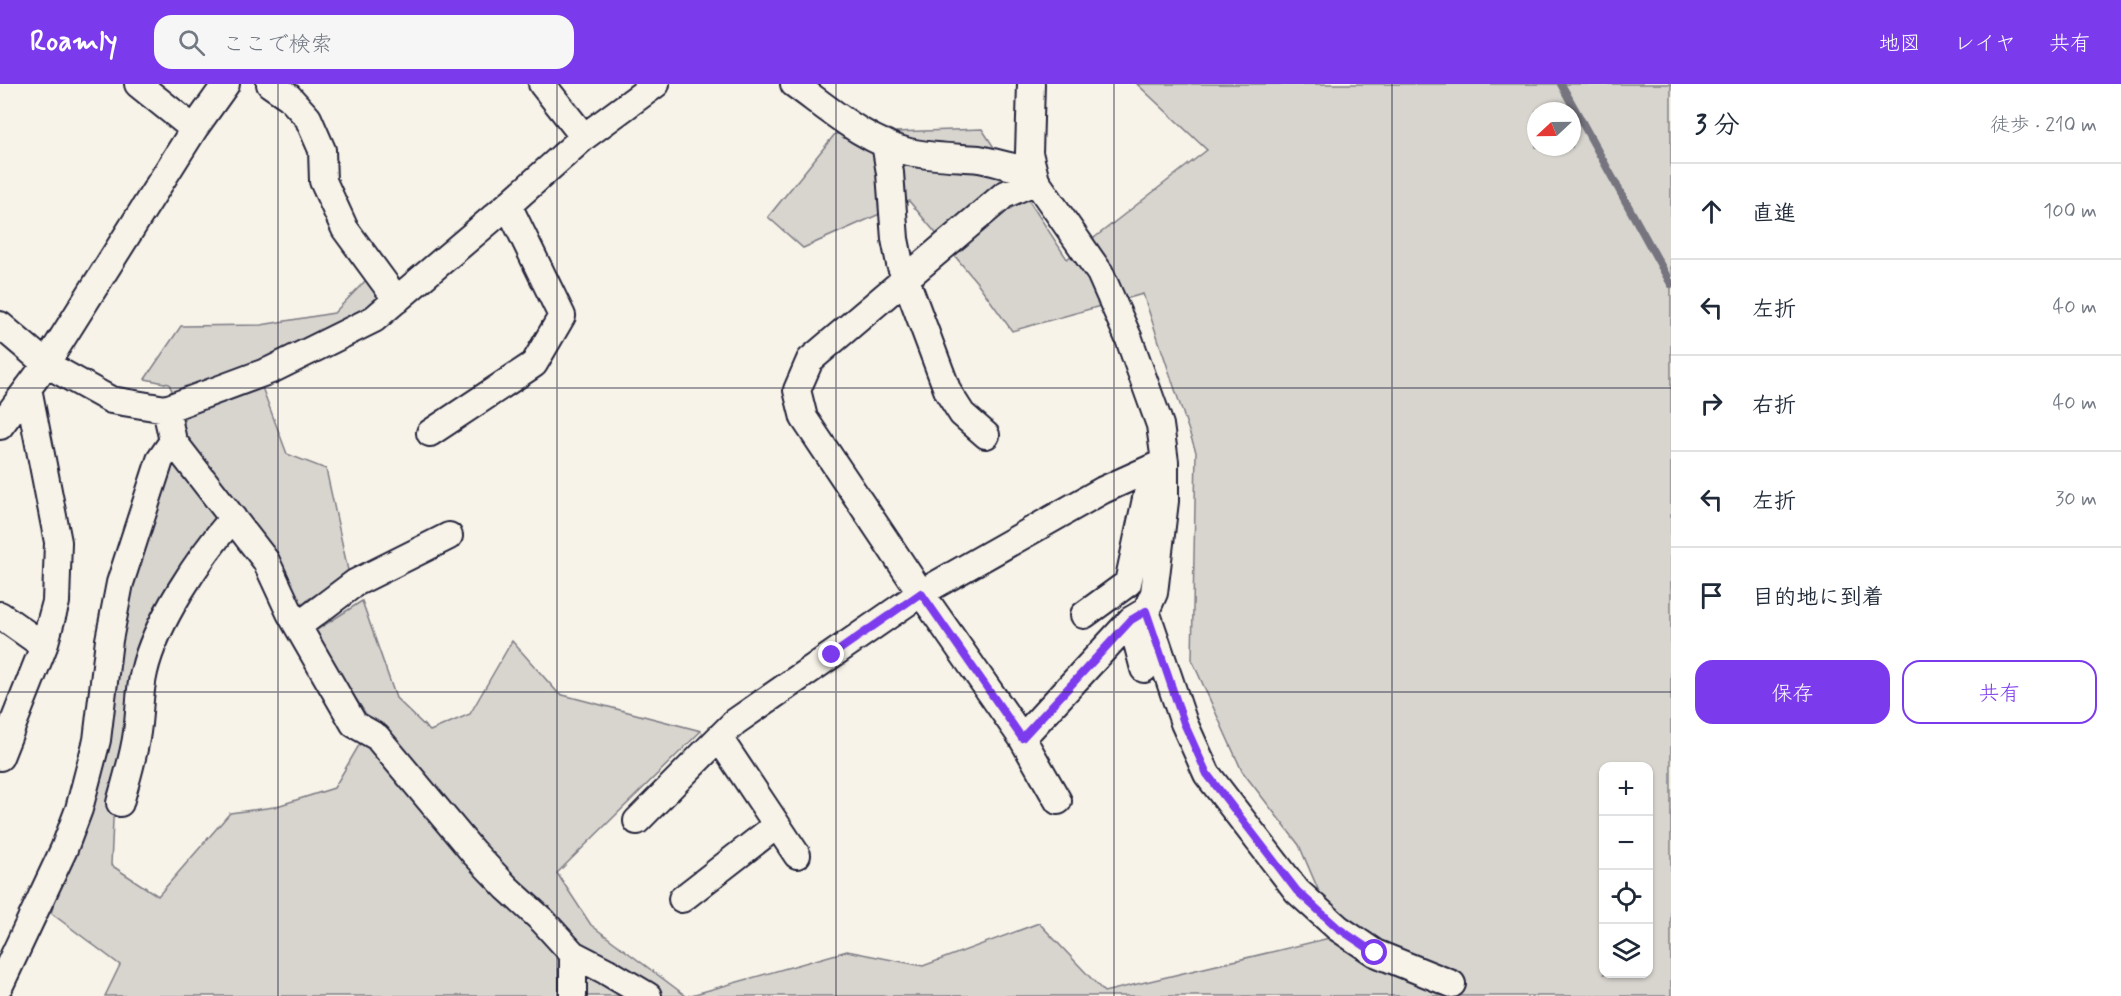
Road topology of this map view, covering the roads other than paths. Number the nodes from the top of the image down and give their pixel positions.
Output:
1 (138, 84) edge
2 (226, 84) edge
3 (270, 84) edge
4 (542, 84) edge
5 (656, 84) edge
6 (794, 84) edge
7 (1031, 84) edge
8 (194, 129) junction
9 (584, 137) junction
10 (885, 143) junction
11 (1034, 175) junction
12 (508, 205) junction
13 (906, 278) junction
14 (397, 300) junction
15 (0, 325) edge
16 (46, 364) junction
17 (28, 388) junction
18 (166, 410) junction
19 (0, 426) edge
20 (430, 433) dead end
21 (986, 435) dead end
22 (173, 441) junction
23 (1165, 471) junction
24 (233, 518) junction
25 (449, 536) dead end
26 (921, 593) junction
27 (0, 615) edge
28 (1084, 615) dead end
29 (1139, 616) junction
30 (298, 626) junction
31 (44, 646) junction
32 (1144, 669) dead end
33 (718, 738) junction
34 (1022, 738) junction
35 (0, 758) edge
36 (1058, 801) dead end
37 (120, 803) dead end
38 (637, 821) dead end
39 (777, 825) junction
40 (796, 855) dead end
41 (682, 899) dead end
42 (573, 954) junction
43 (1452, 984) dead end
44 (0, 985) edge
45 (573, 996) edge
46 (648, 996) edge

1 - 8 street
2 - 8 street
3 - 14 street
4 - 9 street
5 - 9 street
6 - 10 street
7 - 11 street
8 - 16 street
9 - 12 street
10 - 11 street
10 - 13 street
11 - 13 street
11 - 23 street
12 - 14 street
12 - 20 street
13 - 21 street
13 - 26 street
14 - 18 street
15 - 16 street
16 - 17 street
16 - 18 street
17 - 19 street
17 - 31 street
18 - 22 street
22 - 24 street
22 - 44 street
23 - 26 street
23 - 28 street
23 - 29 street
24 - 30 street
24 - 37 street
25 - 30 street
26 - 33 street
26 - 34 street
27 - 31 street
29 - 32 street
29 - 34 street
29 - 43 street
30 - 42 street
31 - 35 street
33 - 38 street
33 - 39 street
34 - 36 street
39 - 40 street
39 - 41 street
42 - 45 street
42 - 46 street

